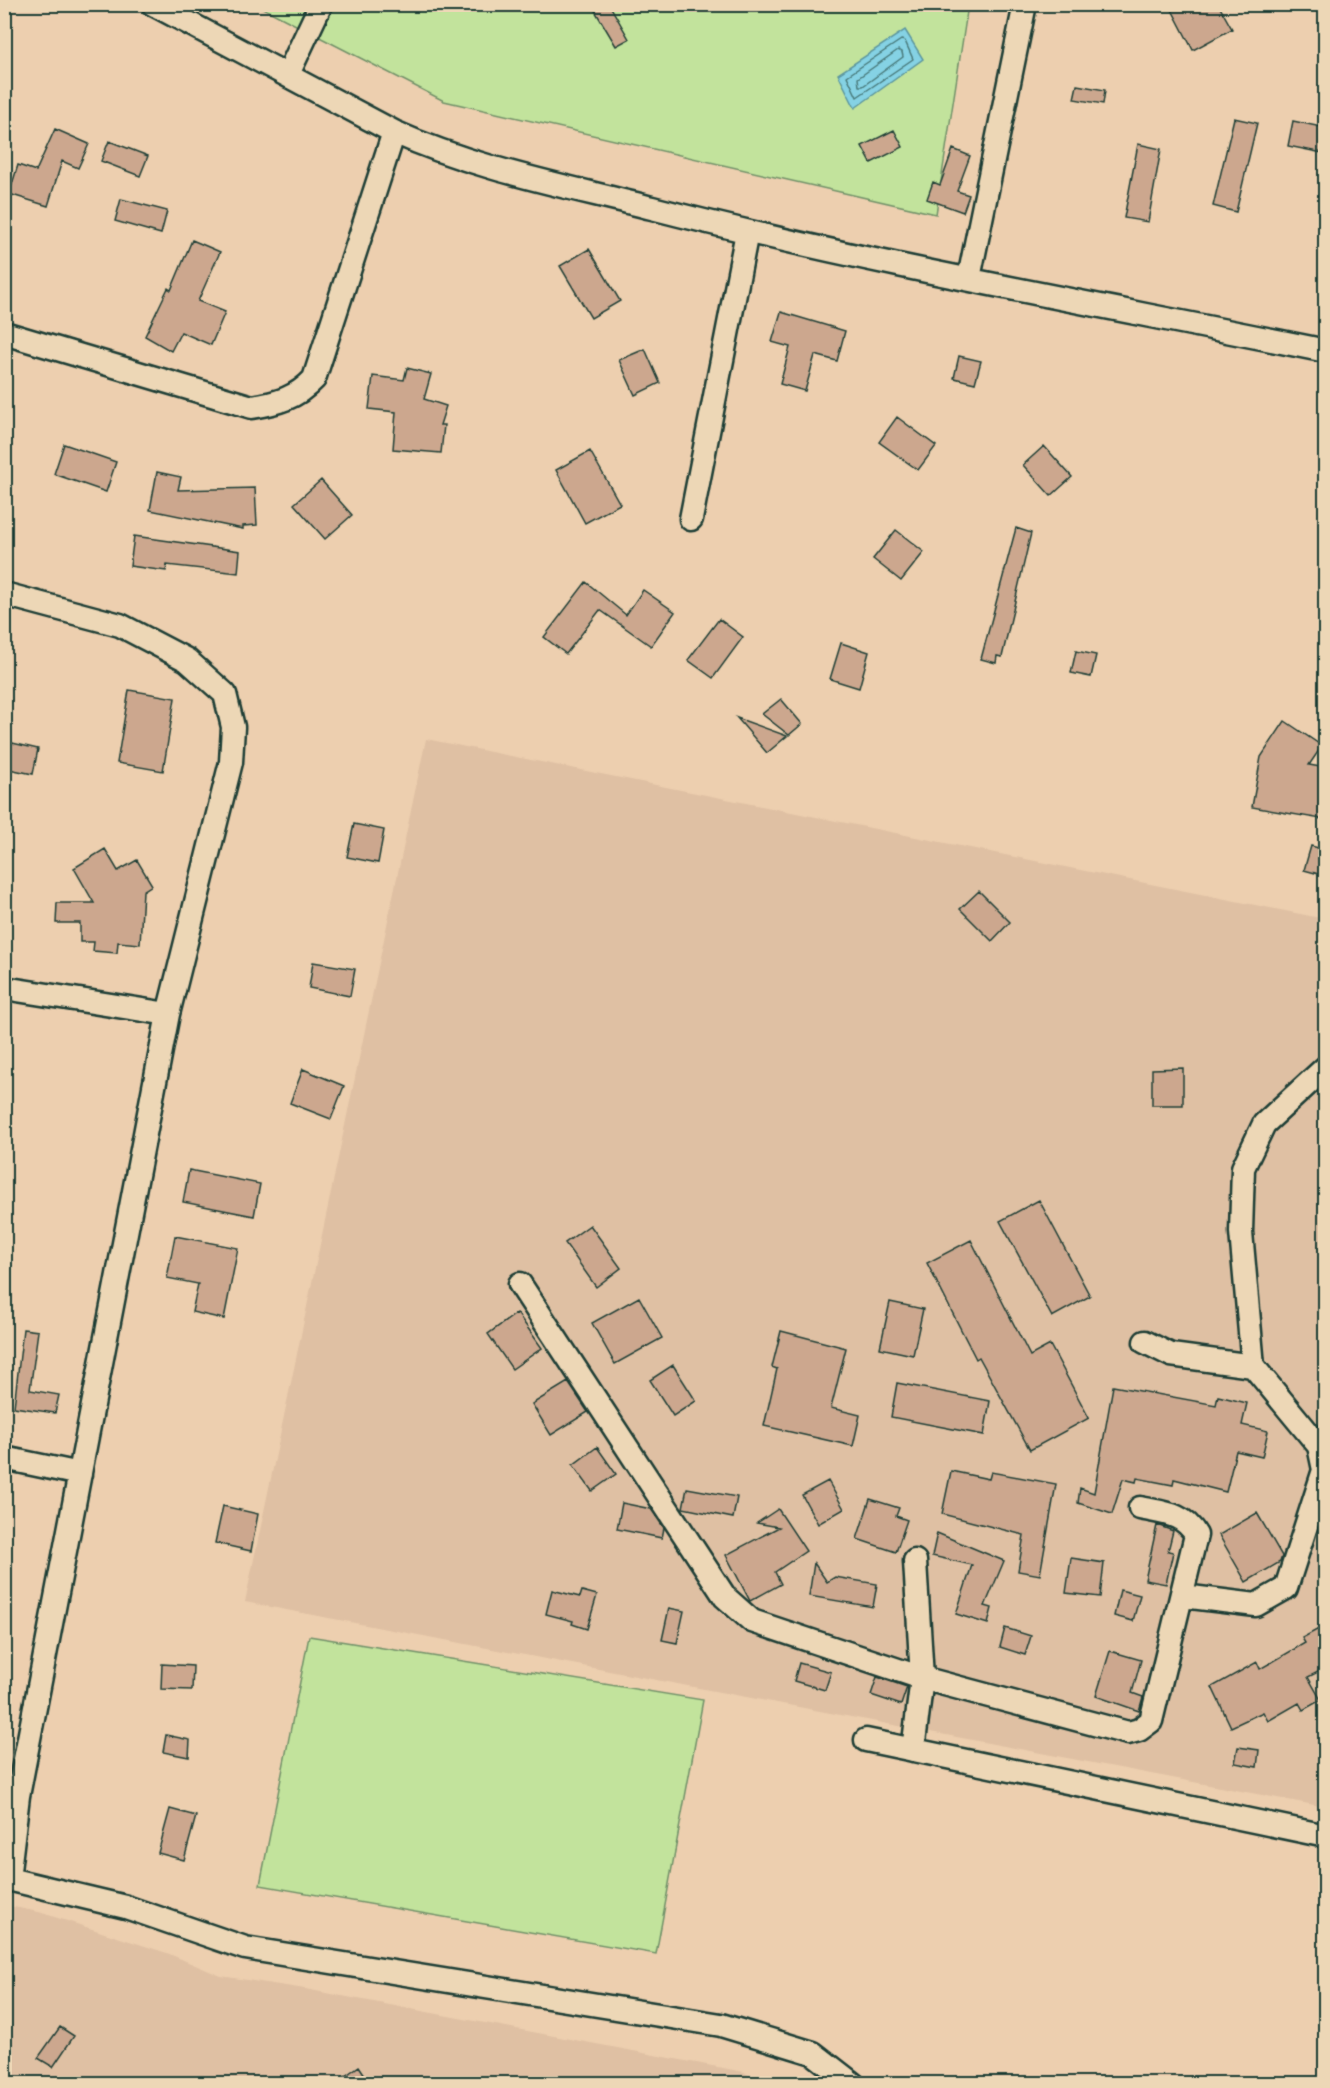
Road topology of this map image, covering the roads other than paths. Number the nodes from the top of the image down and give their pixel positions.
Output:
1 (153, 4) edge
2 (321, 4) edge
3 (1025, 4) edge
4 (288, 75) junction
5 (394, 132) junction
6 (747, 232) junction
7 (969, 278) junction
8 (4, 333) edge
9 (1326, 351) edge
10 (691, 519) dead end
11 (4, 594) edge
12 (4, 988) edge
13 (168, 1014) junction
14 (1326, 1066) edge
15 (520, 1284) dead end
16 (1145, 1342) dead end
17 (1254, 1366) junction
18 (4, 1458) edge
19 (80, 1474) junction
20 (1140, 1508) dead end
21 (915, 1561) dead end
22 (1183, 1596) junction
23 (922, 1678) junction
24 (866, 1740) dead end
25 (913, 1750) junction
26 (1326, 1836) edge
27 (6, 1878) edge
28 (853, 2084) edge

1 - 4 street
2 - 4 street
3 - 7 street
4 - 5 street
5 - 6 street
5 - 8 street
6 - 7 street
6 - 10 street
7 - 9 street
11 - 13 street
12 - 13 street
13 - 19 street
14 - 17 street
15 - 23 street
16 - 17 street
17 - 22 street
18 - 19 street
19 - 27 street
20 - 22 street
21 - 23 street
22 - 23 street
23 - 25 street
24 - 25 street
25 - 26 street
27 - 28 street

